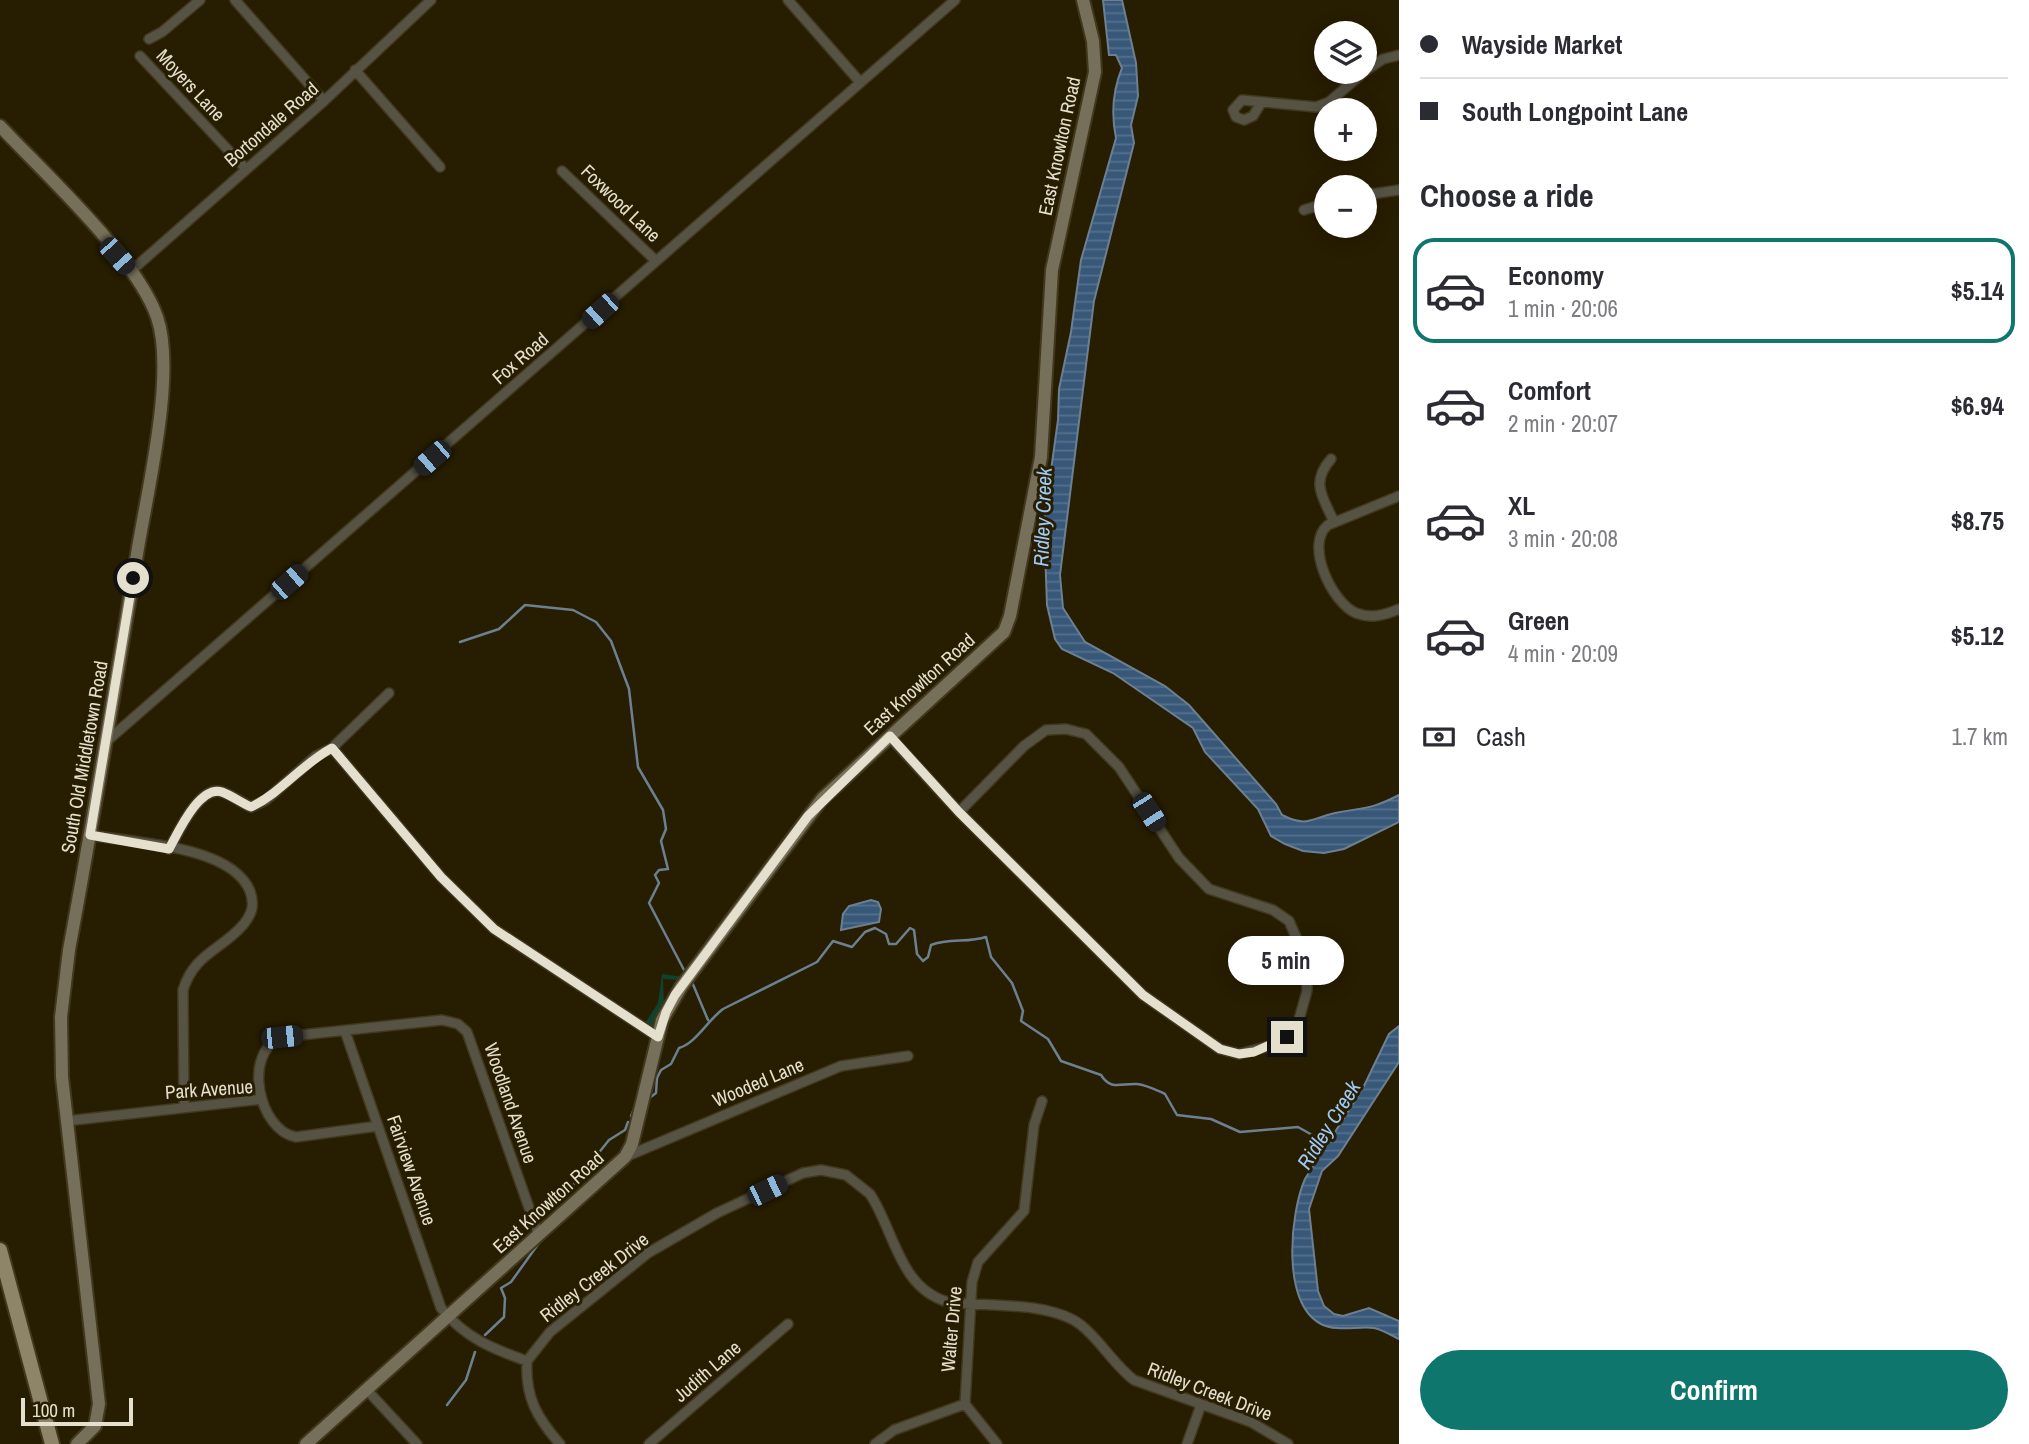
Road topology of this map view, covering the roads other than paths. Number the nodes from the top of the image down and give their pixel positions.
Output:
1 (200, 0) edge
2 (234, 0) edge
3 (431, 0) edge
4 (788, 0) edge
5 (955, 0) edge
6 (1083, 0) edge
7 (149, 39) dead end
8 (1399, 55) edge
9 (140, 56) dead end
10 (1377, 63) edge
11 (355, 71) junction
12 (860, 82) junction
13 (1350, 84) edge
14 (324, 101) junction
15 (1261, 103) dead end
16 (0, 126) edge
17 (440, 167) dead end
18 (246, 169) junction
19 (562, 171) dead end
20 (1399, 190) edge
21 (1377, 193) edge
22 (1314, 207) edge
23 (1304, 210) dead end
24 (656, 261) junction
25 (131, 271) junction
26 (1331, 459) dead end
27 (1399, 496) edge
28 (1334, 522) junction
29 (1399, 609) edge
30 (389, 693) dead end
31 (890, 736) junction
32 (107, 741) junction
33 (332, 748) junction
34 (959, 812) junction
35 (90, 835) junction
36 (169, 849) junction
37 (345, 1031) junction
38 (658, 1037) junction
39 (908, 1056) dead end
40 (262, 1099) junction
41 (1042, 1101) dead end
42 (184, 1107) junction
43 (66, 1121) junction
44 (378, 1126) junction
45 (625, 1157) junction
46 (539, 1236) junction
47 (0, 1250) edge
48 (970, 1305) junction
49 (449, 1318) junction
50 (788, 1324) dead end
51 (527, 1362) junction
52 (367, 1390) junction
53 (965, 1404) junction
54 (1201, 1405) junction
55 (52, 1444) edge
56 (77, 1444) edge
57 (306, 1444) edge
58 (417, 1444) edge
59 (560, 1444) edge
60 (649, 1444) edge
61 (875, 1444) edge
62 (997, 1444) edge
63 (1187, 1444) edge
64 (1288, 1444) edge

1 - 7 street
2 - 14 street
3 - 11 street, Bortondale Road
4 - 12 street
5 - 12 street, Fox Road
6 - 31 main road, East Knowlton Road
8 - 10 street
9 - 18 street, Moyers Lane
11 - 14 street, Bortondale Road
11 - 17 street
12 - 24 street, Fox Road
13 - 15 street
14 - 18 street, Bortondale Road
16 - 25 main road, South Old Middletown Road
18 - 25 street, Bortondale Road
19 - 24 street, Foxwood Lane
20 - 21 street
22 - 23 street
24 - 32 street, Fox Road
25 - 32 main road, South Old Middletown Road
26 - 28 street
27 - 28 street
28 - 29 street
30 - 33 street
31 - 34 street
31 - 38 main road, East Knowlton Road
32 - 35 main road, South Old Middletown Road
33 - 36 street
33 - 38 street
34 - 34 street
35 - 36 street
35 - 43 main road, South Old Middletown Road
36 - 42 street
37 - 40 street, Woodland Avenue
37 - 44 street, Fairview Avenue
37 - 46 street, Woodland Avenue
38 - 45 main road, East Knowlton Road
39 - 45 street, Wooded Lane
40 - 42 street, Park Avenue
40 - 44 street, Park Avenue
41 - 48 street, Walter Drive
42 - 43 street, Park Avenue
43 - 56 main road, South Old Middletown Road
44 - 49 street, Fairview Avenue
45 - 46 main road, East Knowlton Road
46 - 49 main road, East Knowlton Road
47 - 55 main road
48 - 51 street, Ridley Creek Drive
48 - 53 street, Walter Drive
48 - 54 street, Ridley Creek Drive
49 - 51 street
49 - 52 main road, East Knowlton Road
50 - 60 street, Judith Lane
51 - 59 street
52 - 57 main road, East Knowlton Road
52 - 58 street
53 - 61 street
53 - 62 street
54 - 63 street
54 - 64 street, Ridley Creek Drive

